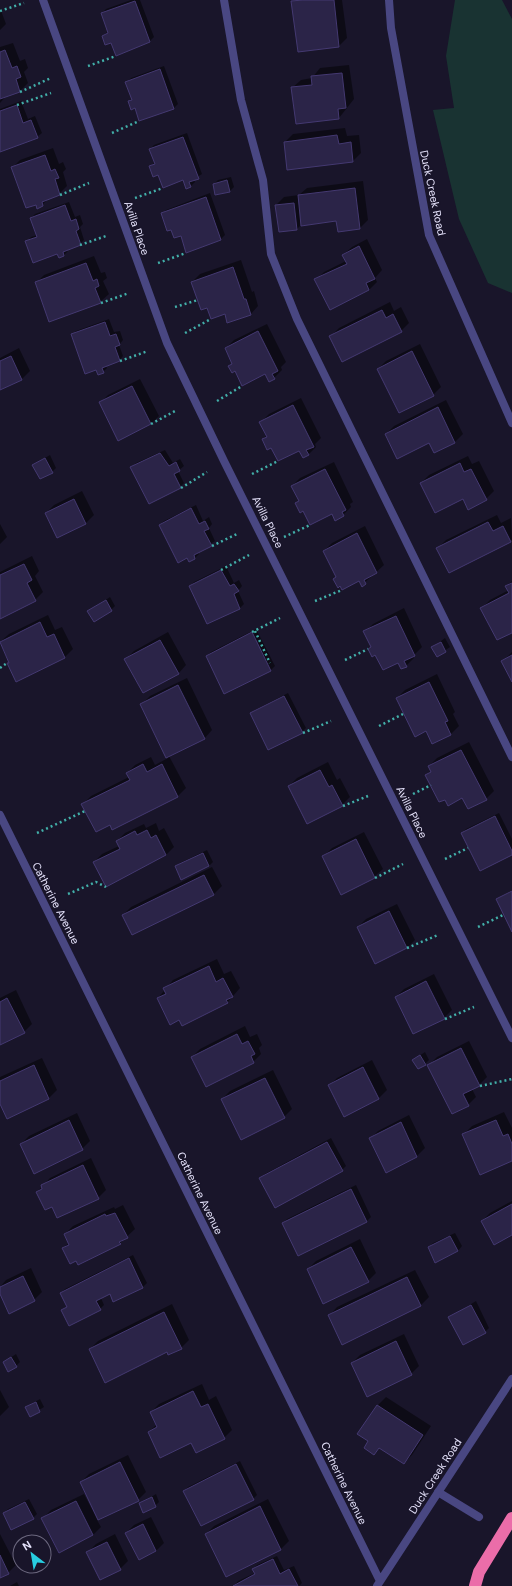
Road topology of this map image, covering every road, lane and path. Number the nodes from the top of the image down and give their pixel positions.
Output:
1 (43, 0) edge
2 (224, 0) edge
3 (389, 0) edge
4 (26, 2) dead end
5 (0, 10) edge
6 (116, 56) dead end
7 (70, 72) junction
8 (20, 92) dead end
9 (51, 93) dead end
10 (17, 105) dead end
11 (139, 121) dead end
12 (95, 142) junction
13 (107, 176) junction
14 (163, 188) dead end
15 (60, 195) dead end
16 (118, 204) junction
17 (127, 229) junction
18 (80, 245) dead end
19 (186, 253) dead end
20 (140, 269) junction
21 (146, 286) junction
22 (101, 303) dead end
23 (211, 319) dead end
24 (167, 343) junction
25 (120, 361) dead end
26 (242, 386) dead end
27 (195, 401) junction
28 (200, 411) junction
29 (512, 423) edge
30 (151, 424) dead end
31 (224, 461) junction
32 (278, 461) dead end
33 (235, 482) junction
34 (181, 488) dead end
35 (257, 525) junction
36 (310, 525) dead end
37 (212, 546) dead end
38 (267, 546) junction
39 (221, 570) dead end
40 (342, 590) dead end
41 (299, 609) junction
42 (368, 648) dead end
43 (270, 662) dead end
44 (7, 663) dead end
45 (0, 668) edge
46 (328, 668) junction
47 (350, 712) junction
48 (403, 714) dead end
49 (303, 733) dead end
50 (361, 735) junction
51 (512, 757) edge
52 (388, 788) junction
53 (343, 806) dead end
54 (85, 811) dead end
55 (0, 815) edge
56 (37, 833) dead end
57 (468, 848) dead end
58 (421, 855) junction
59 (427, 868) junction
60 (375, 878) dead end
61 (106, 887) dead end
62 (68, 894) dead end
63 (503, 915) dead end
64 (459, 931) junction
65 (407, 948) dead end
66 (493, 1000) junction
67 (445, 1019) dead end
68 (512, 1038) edge
69 (512, 1079) edge
70 (480, 1086) dead end
71 (512, 1379) edge
72 (438, 1492) junction
73 (479, 1517) dead end
74 (512, 1518) edge
75 (379, 1583) edge
76 (475, 1586) edge

1 - 7 street, Avilla Place
2 - 51 street
3 - 29 street, Duck Creek Road
4 - 5 path
6 - 7 path
7 - 8 path
7 - 12 street, Avilla Place
9 - 10 path
11 - 12 path
12 - 13 street, Avilla Place
13 - 15 path
13 - 16 street, Avilla Place
14 - 16 path
16 - 17 street, Avilla Place
17 - 18 path
17 - 20 street, Avilla Place
19 - 20 path
20 - 21 street, Avilla Place
21 - 22 path
21 - 24 street, Avilla Place
23 - 24 path
24 - 25 path
24 - 27 street, Avilla Place
26 - 28 path
27 - 28 street, Avilla Place
27 - 30 path
28 - 31 street, Avilla Place
31 - 33 street, Avilla Place
31 - 34 path
32 - 33 path
33 - 35 street, Avilla Place
35 - 37 path
35 - 38 street, Avilla Place
36 - 38 path
38 - 39 path
38 - 41 street, Avilla Place
40 - 41 path
41 - 43 path
41 - 46 street, Avilla Place
42 - 46 path
44 - 45 path
46 - 47 street, Avilla Place
47 - 49 path
47 - 50 street, Avilla Place
48 - 50 path
50 - 52 street, Avilla Place
52 - 53 path
52 - 58 street, Avilla Place
54 - 56 path
55 - 75 street, Catherine Avenue
57 - 59 path
58 - 59 street, Avilla Place
58 - 60 path
59 - 64 street, Avilla Place
61 - 62 path
63 - 64 path
64 - 65 path
64 - 66 street, Avilla Place
66 - 67 path
66 - 68 street, Avilla Place
69 - 70 path
71 - 72 street, Duck Creek Road
72 - 73 street
72 - 75 street, Duck Creek Road
74 - 76 highway

